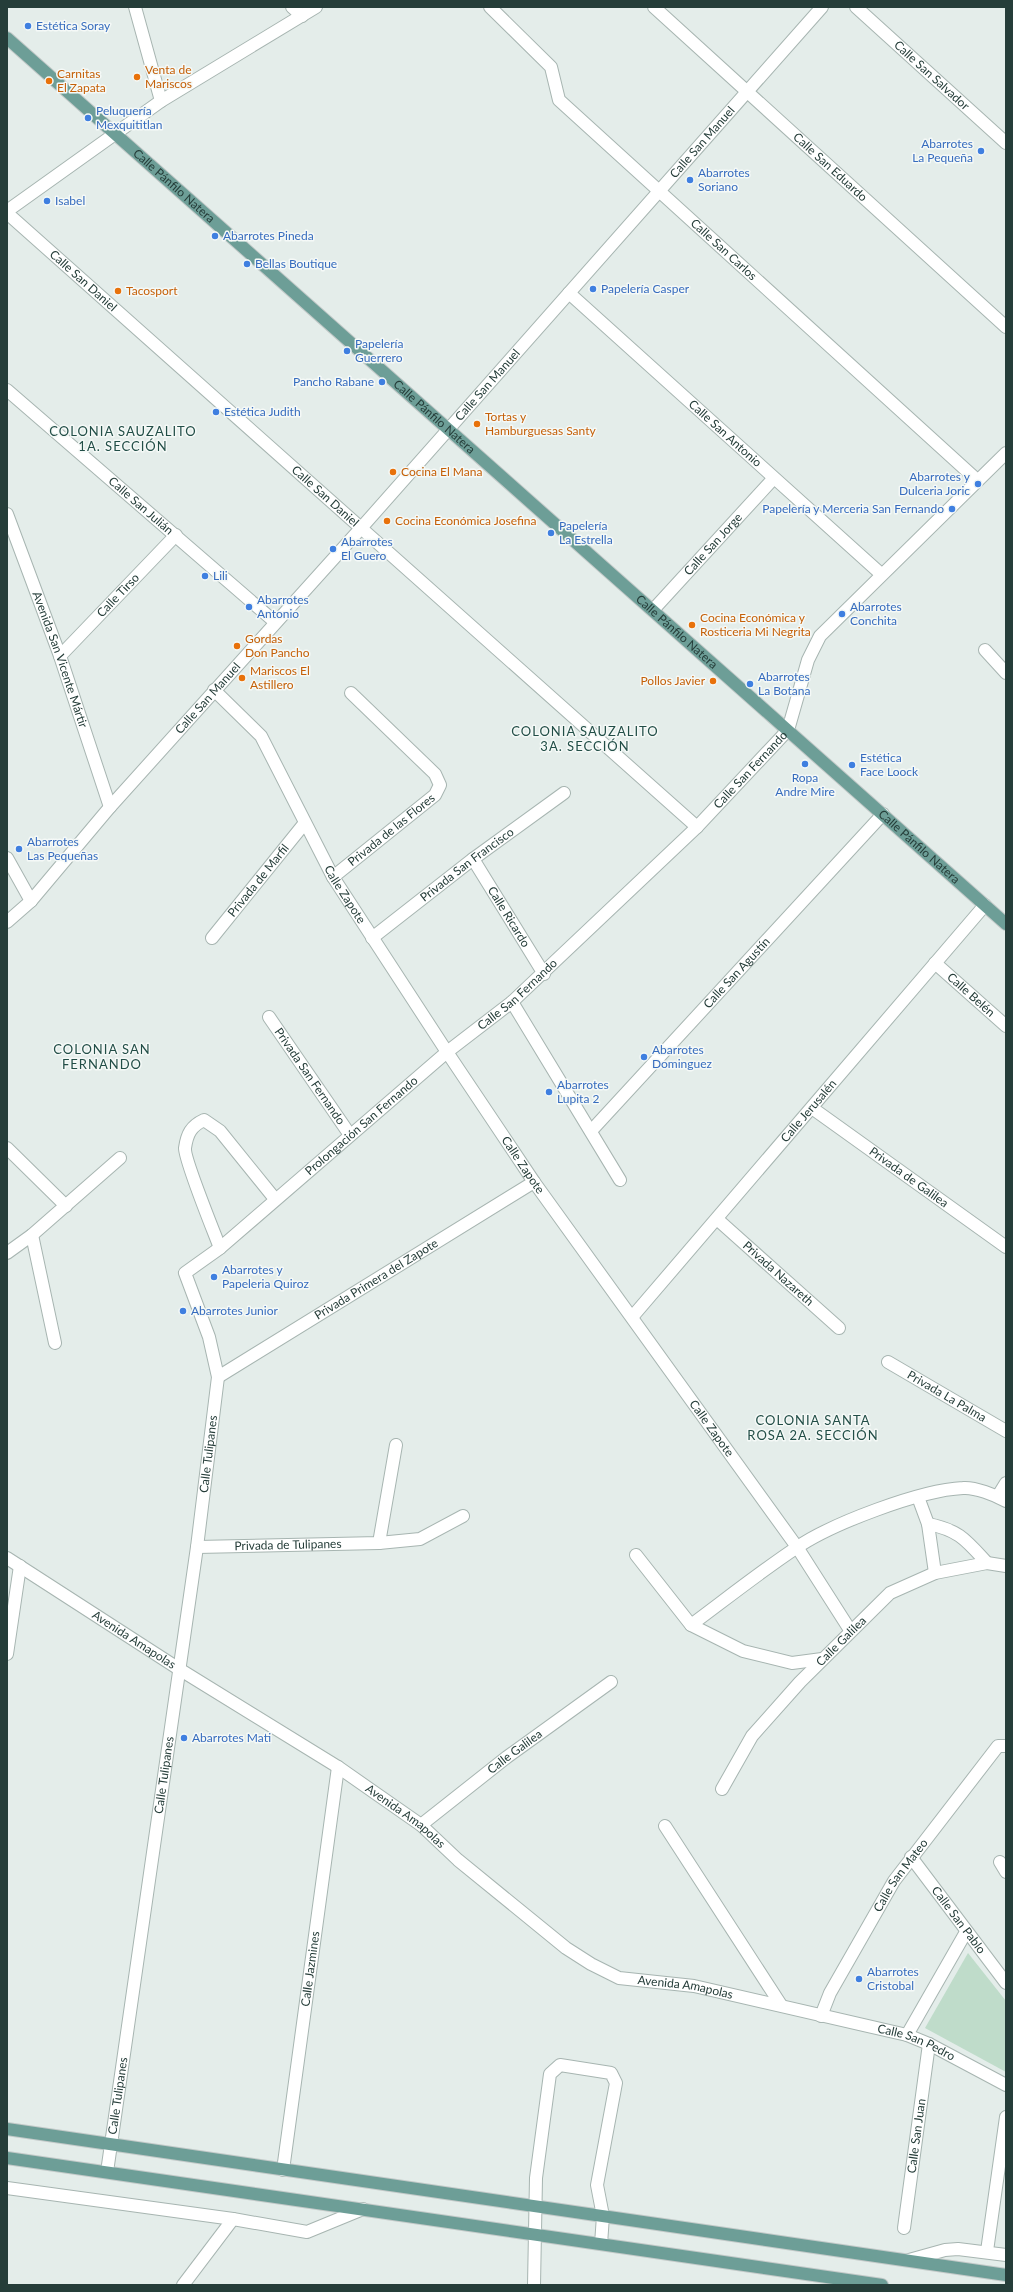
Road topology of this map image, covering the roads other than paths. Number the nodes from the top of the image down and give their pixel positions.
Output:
1 (135, 7) edge
2 (292, 7) edge
3 (316, 7) edge
4 (490, 7) edge
5 (654, 7) edge
6 (822, 7) edge
7 (856, 7) edge
8 (302, 16) junction
9 (7, 38) edge
10 (746, 93) junction
11 (161, 101) junction
12 (116, 135) junction
13 (1006, 144) edge
14 (658, 192) junction
15 (7, 212) edge
16 (569, 293) junction
17 (1006, 327) edge
18 (7, 390) edge
19 (448, 429) junction
20 (1006, 452) edge
21 (773, 479) junction
22 (977, 480) junction
23 (7, 514) edge
24 (362, 527) junction
25 (176, 535) junction
26 (880, 574) junction
27 (653, 610) junction
28 (276, 622) junction
29 (985, 650) dead end
30 (60, 656) junction
31 (1006, 673) edge
32 (214, 690) junction
33 (351, 693) dead end
34 (788, 730) junction
35 (564, 793) dead end
36 (110, 807) junction
37 (883, 814) junction
38 (304, 824) junction
39 (697, 827) junction
40 (7, 858) edge
41 (473, 859) junction
42 (333, 877) junction
43 (31, 901) junction
44 (985, 905) junction
45 (7, 922) edge
46 (1006, 924) edge
47 (212, 938) dead end
48 (372, 938) junction
49 (935, 963) junction
50 (544, 974) junction
51 (512, 1002) junction
52 (269, 1017) dead end
53 (1006, 1026) edge
54 (447, 1052) junction
55 (812, 1108) junction
56 (591, 1131) junction
57 (350, 1135) junction
58 (7, 1148) edge
59 (120, 1158) dead end
60 (620, 1180) dead end
61 (534, 1182) junction
62 (275, 1199) junction
63 (66, 1206) junction
64 (717, 1219) junction
65 (32, 1235) junction
66 (1006, 1247) edge
67 (220, 1248) junction
68 (7, 1253) edge
69 (633, 1316) junction
70 (839, 1328) dead end
71 (56, 1343) dead end
72 (888, 1362) dead end
73 (218, 1377) junction
74 (1006, 1431) edge
75 (396, 1445) dead end
76 (1006, 1483) edge
77 (918, 1497) junction
78 (1002, 1499) edge
79 (463, 1516) dead end
80 (928, 1524) junction
81 (379, 1543) junction
82 (197, 1547) junction
83 (797, 1547) junction
84 (636, 1556) dead end
85 (7, 1558) edge
86 (987, 1563) junction
87 (20, 1566) junction
88 (1006, 1566) edge
89 (935, 1573) junction
90 (691, 1625) junction
91 (850, 1630) junction
92 (7, 1654) edge
93 (822, 1659) junction
94 (179, 1669) junction
95 (611, 1682) dead end
96 (1002, 1746) edge
97 (338, 1767) junction
98 (722, 1789) dead end
99 (421, 1825) junction
100 (665, 1826) dead end
101 (911, 1857) junction
102 (966, 1932) junction
103 (1006, 1984) edge
104 (781, 2005) junction
105 (820, 2016) junction
106 (907, 2036) junction
107 (929, 2044) junction
108 (1006, 2085) edge
109 (1006, 2116) edge
110 (7, 2129) edge
111 (111, 2144) junction
112 (7, 2158) edge
113 (283, 2170) junction
114 (107, 2172) junction
115 (7, 2188) edge
116 (537, 2206) junction
117 (363, 2209) junction
118 (603, 2216) junction
119 (233, 2219) junction
120 (904, 2228) dead end
121 (536, 2233) junction
122 (601, 2244) junction
123 (987, 2252) junction
124 (1006, 2255) edge
125 (908, 2260) junction
126 (1006, 2275) edge
127 (183, 2285) edge
128 (534, 2285) edge
129 (882, 2285) edge

1 - 11 street
2 - 8 street
3 - 8 street
4 - 14 street, Calle San Carlos
5 - 10 street, Calle San Eduardo
6 - 10 street, Calle San Manuel
7 - 13 street, Calle San Salvador
8 - 11 street
9 - 12 main road, Calle Pánfilo Natera
10 - 14 street, Calle San Manuel
10 - 17 street, Calle San Eduardo
11 - 12 street
12 - 15 street
12 - 19 main road, Calle Pánfilo Natera
14 - 16 street, Calle San Manuel
14 - 22 street, Calle San Carlos
15 - 24 street, Calle San Daniel
16 - 19 street, Calle San Manuel
16 - 21 street, Calle San Antonio
18 - 25 street, Calle San Julián
19 - 24 street, Calle San Manuel
19 - 27 main road, Calle Pánfilo Natera
20 - 22 street, Calle San Fernando
21 - 26 street, Calle San Antonio
21 - 27 street, Calle San Jorge
22 - 26 street, Calle San Fernando
23 - 30 street, Avenida San Vicente Mártir
24 - 28 street, Calle San Manuel
24 - 39 street, Calle San Daniel
25 - 28 street, Calle San Julián
25 - 30 street, Calle Tirso
26 - 34 street, Calle San Fernando
27 - 34 main road, Calle Pánfilo Natera
28 - 32 street, Calle San Manuel
29 - 31 street
30 - 36 street, Avenida San Vicente Mártir
32 - 36 street, Calle San Manuel
32 - 38 street, Calle Zapote
33 - 42 street, Privada de las Flores
34 - 37 main road, Calle Pánfilo Natera
34 - 39 street, Calle San Fernando
35 - 41 street, Privada San Francisco
36 - 43 street, Calle San Manuel
37 - 44 main road, Calle Pánfilo Natera
37 - 56 street, Calle San Agustín
38 - 42 street, Calle Zapote
38 - 47 street, Privada de Marfil
39 - 50 street, Calle San Fernando
40 - 43 street
41 - 48 street, Privada San Francisco
41 - 50 street, Calle Ricardo
42 - 48 street, Calle Zapote
43 - 45 street, Calle San Manuel
44 - 46 main road, Calle Pánfilo Natera
44 - 49 street, Calle Jerusalén
48 - 54 street, Calle Zapote
49 - 53 street, Calle Belén
49 - 55 street, Calle Jerusalén
50 - 51 street, Calle San Fernando
51 - 54 street, Calle San Fernando
51 - 56 street
52 - 57 street, Privada San Fernando
54 - 57 street, Prolongación San Fernando
54 - 61 street, Calle Zapote
55 - 64 street, Calle Jerusalén
55 - 66 street, Privada de Galilea
56 - 60 street
57 - 62 street, Prolongación San Fernando
58 - 63 street
59 - 63 street
61 - 69 street, Calle Zapote
61 - 73 street, Privada Primera del Zapote
62 - 67 street, Prolongación San Fernando
62 - 67 street
63 - 65 street
64 - 69 street, Calle Jerusalén
64 - 70 street, Privada Nazareth
65 - 68 street
65 - 71 street
67 - 73 street, Prolongación San Fernando
69 - 83 street, Calle Zapote
72 - 74 street, Privada La Palma
73 - 82 street, Calle Tulipanes
75 - 81 street
76 - 78 street
77 - 78 street
77 - 80 street
77 - 83 street
79 - 81 street, Privada de Tulipanes
80 - 86 street
80 - 89 street
81 - 82 street, Privada de Tulipanes
82 - 94 street, Calle Tulipanes
83 - 90 street
83 - 91 street, Calle Zapote
84 - 90 street
85 - 87 street, Avenida Amapolas
86 - 88 street, Calle Galilea
86 - 89 street, Calle Galilea
87 - 92 street
87 - 94 street, Avenida Amapolas
89 - 91 street, Calle Galilea
90 - 93 street
91 - 93 street, Calle Galilea
93 - 98 street, Calle Galilea
94 - 97 street, Avenida Amapolas
94 - 111 street, Calle Tulipanes
95 - 99 street, Calle Galilea
96 - 101 street, Calle San Mateo
97 - 99 street, Avenida Amapolas
97 - 113 street, Calle Jazmines
99 - 104 street, Avenida Amapolas
100 - 104 street
101 - 102 street, Calle San Pablo
101 - 105 street, Calle San Mateo
102 - 103 street, Calle San Pablo
102 - 106 street
104 - 105 street, Avenida Amapolas
105 - 106 street, Calle San Pedro
106 - 107 street, Calle San Pedro
107 - 108 street, Calle San Pedro
107 - 120 street, Calle San Juan
109 - 123 street
110 - 111 main road
111 - 113 main road
111 - 114 street, Calle Tulipanes
112 - 114 main road
113 - 116 main road
114 - 117 main road
115 - 119 street
116 - 118 main road
116 - 118 street
116 - 121 street
117 - 119 street
117 - 121 main road
118 - 122 street
118 - 125 main road
119 - 127 street
121 - 122 main road
121 - 128 street
122 - 129 main road
123 - 124 street
123 - 125 street
125 - 126 main road

